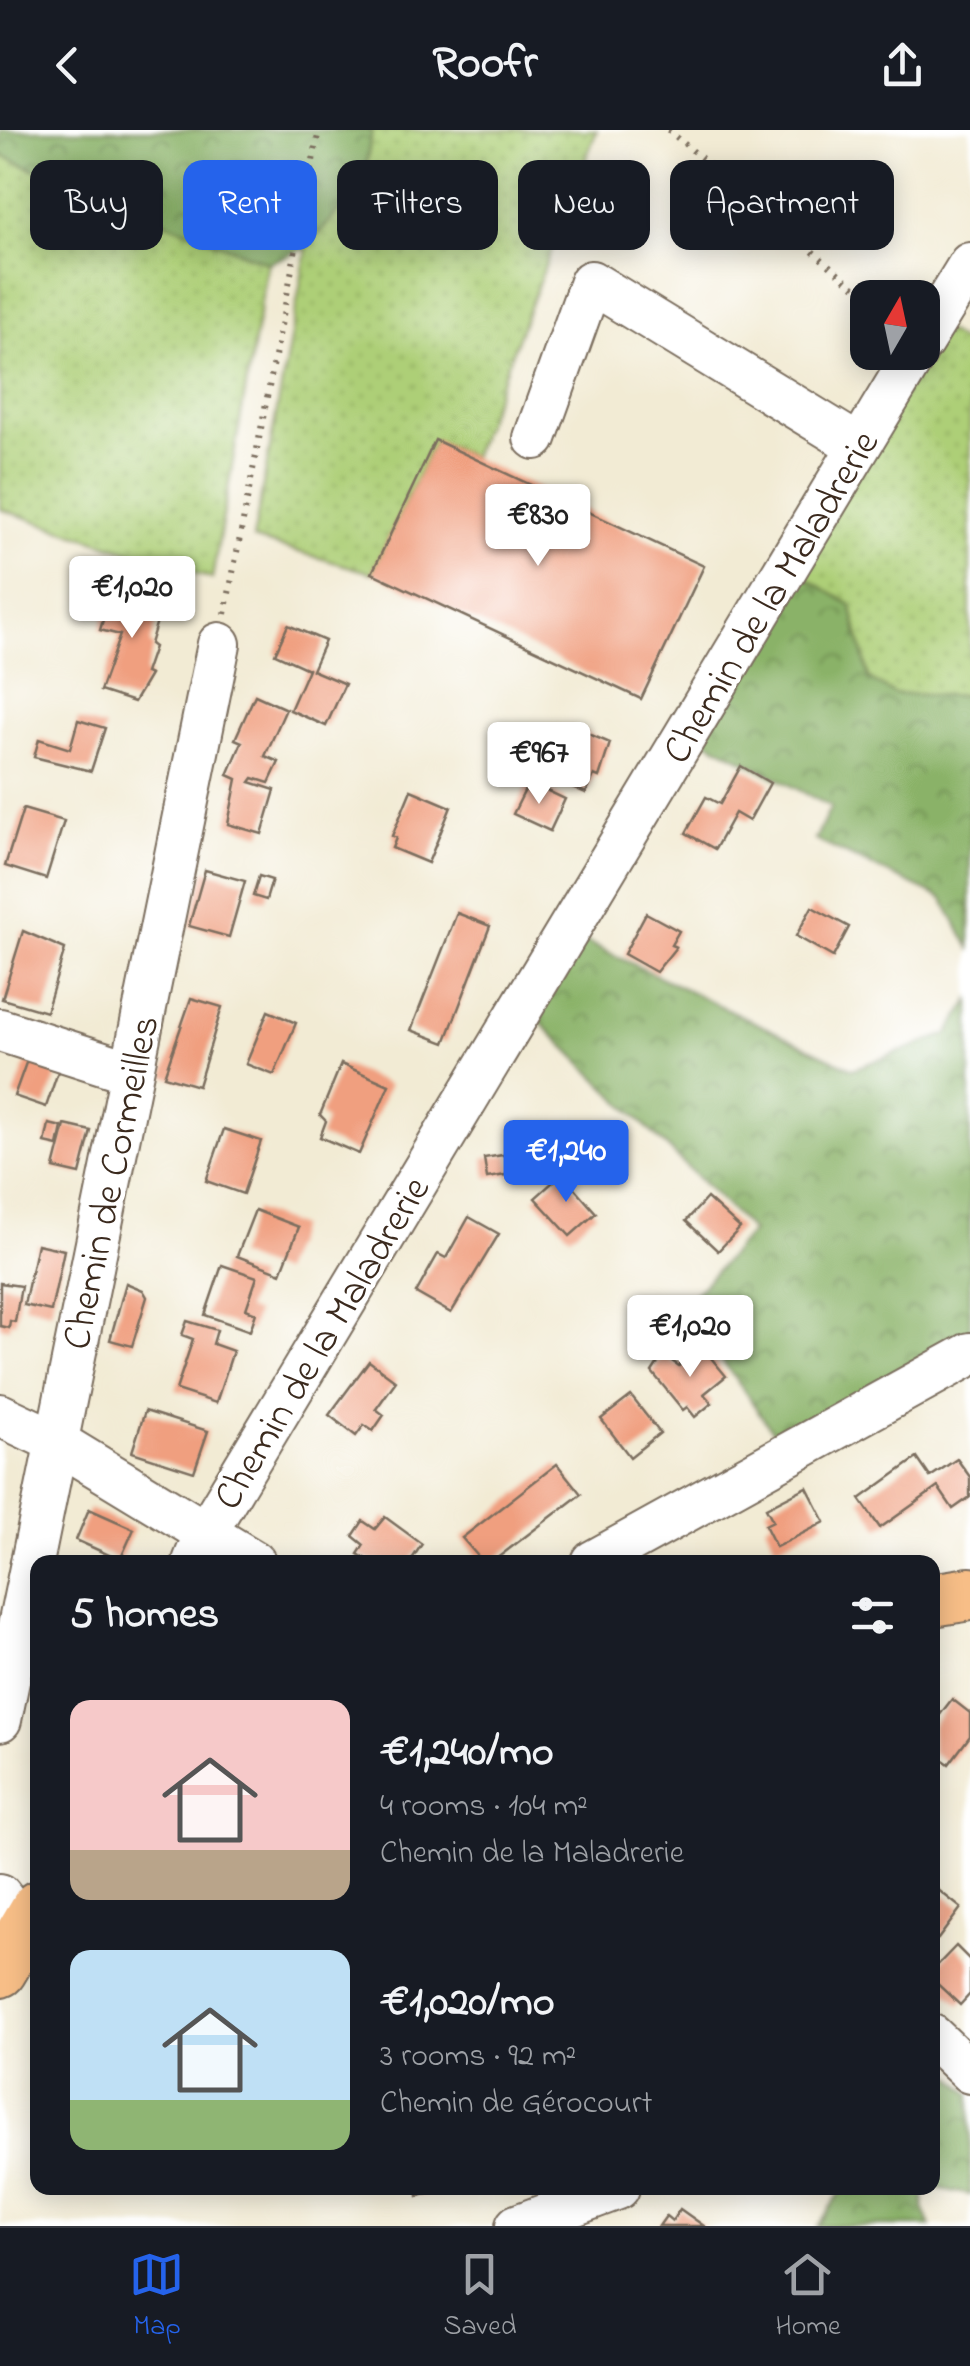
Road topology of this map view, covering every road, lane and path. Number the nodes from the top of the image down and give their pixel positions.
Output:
1 (319, 130) edge
2 (668, 130) edge
3 (970, 264) edge
4 (850, 283) edge
5 (940, 313) edge
6 (905, 370) edge
7 (535, 438) dead end
8 (859, 446) junction
9 (219, 644) joint
10 (0, 1030) edge
11 (131, 1072) junction
12 (970, 1354) edge
13 (0, 1415) edge
14 (55, 1441) junction
15 (200, 1547) edge
16 (33, 1555) edge
17 (229, 1555) edge
18 (605, 1555) edge
19 (30, 1568) edge
20 (970, 1594) edge
21 (940, 1599) edge
22 (970, 1613) edge
23 (940, 1619) edge
24 (0, 1720) edge
25 (940, 2044) edge
26 (970, 2072) edge
27 (593, 2195) edge
28 (538, 2210) edge

1 - 9 path
2 - 4 path
3 - 5 street
6 - 8 street, Chemin de la Maladrerie
7 - 8 street
8 - 15 street, Chemin de la Maladrerie
9 - 11 street, Chemin de Cormeilles
10 - 11 street
11 - 14 street, Chemin de Cormeilles
12 - 18 street
13 - 14 street
14 - 15 street
14 - 16 street, Chemin de Cormeilles
15 - 17 street
19 - 24 street, Chemin de Cormeilles
20 - 21 main road
22 - 23 main road
25 - 26 street
27 - 28 street

